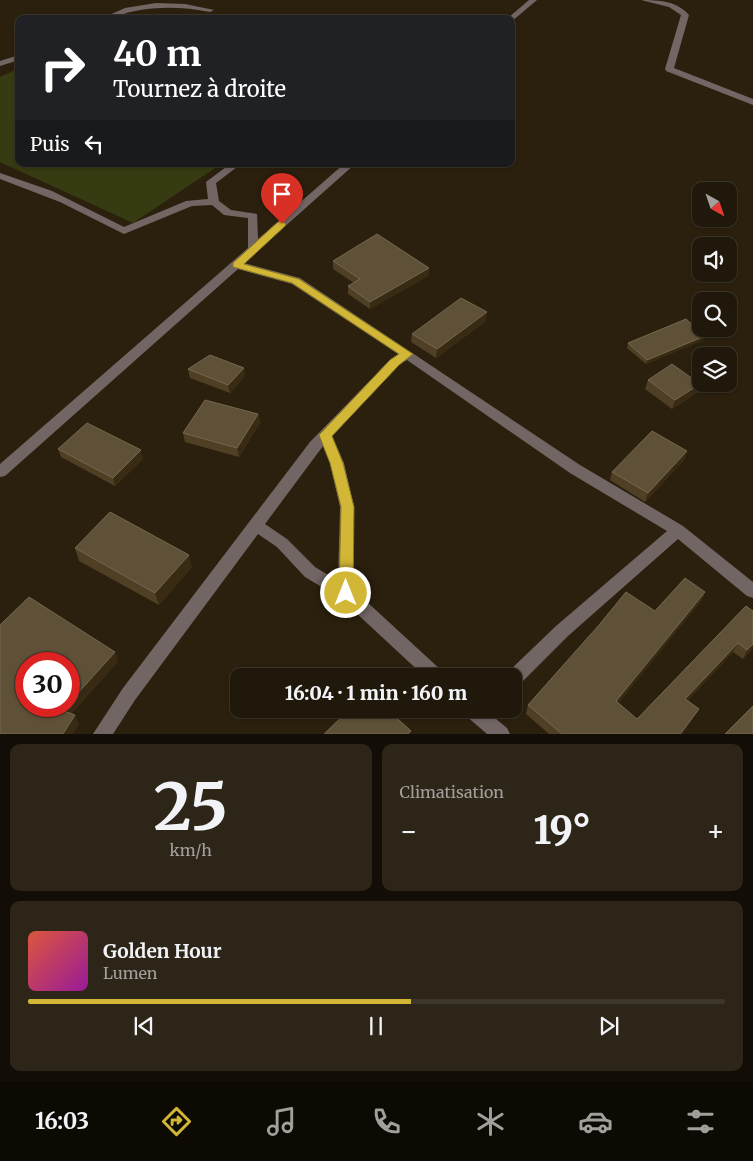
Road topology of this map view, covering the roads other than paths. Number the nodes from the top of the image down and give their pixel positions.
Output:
1 (533, 0) edge
2 (645, 0) edge
3 (151, 6) junction
4 (210, 10) dead end
5 (111, 15) edge
6 (140, 15) edge
7 (515, 16) edge
8 (15, 58) edge
9 (0, 64) edge
10 (753, 102) edge
11 (232, 167) edge
12 (347, 167) edge
13 (0, 176) edge
14 (214, 202) junction
15 (253, 250) junction
16 (237, 265) junction
17 (407, 354) junction
18 (325, 435) junction
19 (0, 472) edge
20 (256, 525) junction
21 (678, 530) junction
22 (753, 591) edge
23 (346, 593) junction
24 (426, 668) edge
25 (522, 670) edge
26 (483, 718) edge
27 (102, 734) edge
28 (501, 734) edge

1 - 7 street
2 - 10 street
3 - 4 street
3 - 5 street
3 - 6 street
8 - 9 street
11 - 14 street
12 - 15 street
13 - 14 street
14 - 15 street
15 - 16 street
16 - 17 street
16 - 19 street
17 - 18 street
17 - 21 street
18 - 20 street
18 - 23 street
20 - 23 street
20 - 27 street
21 - 22 street
21 - 25 street
23 - 24 street
26 - 28 street

